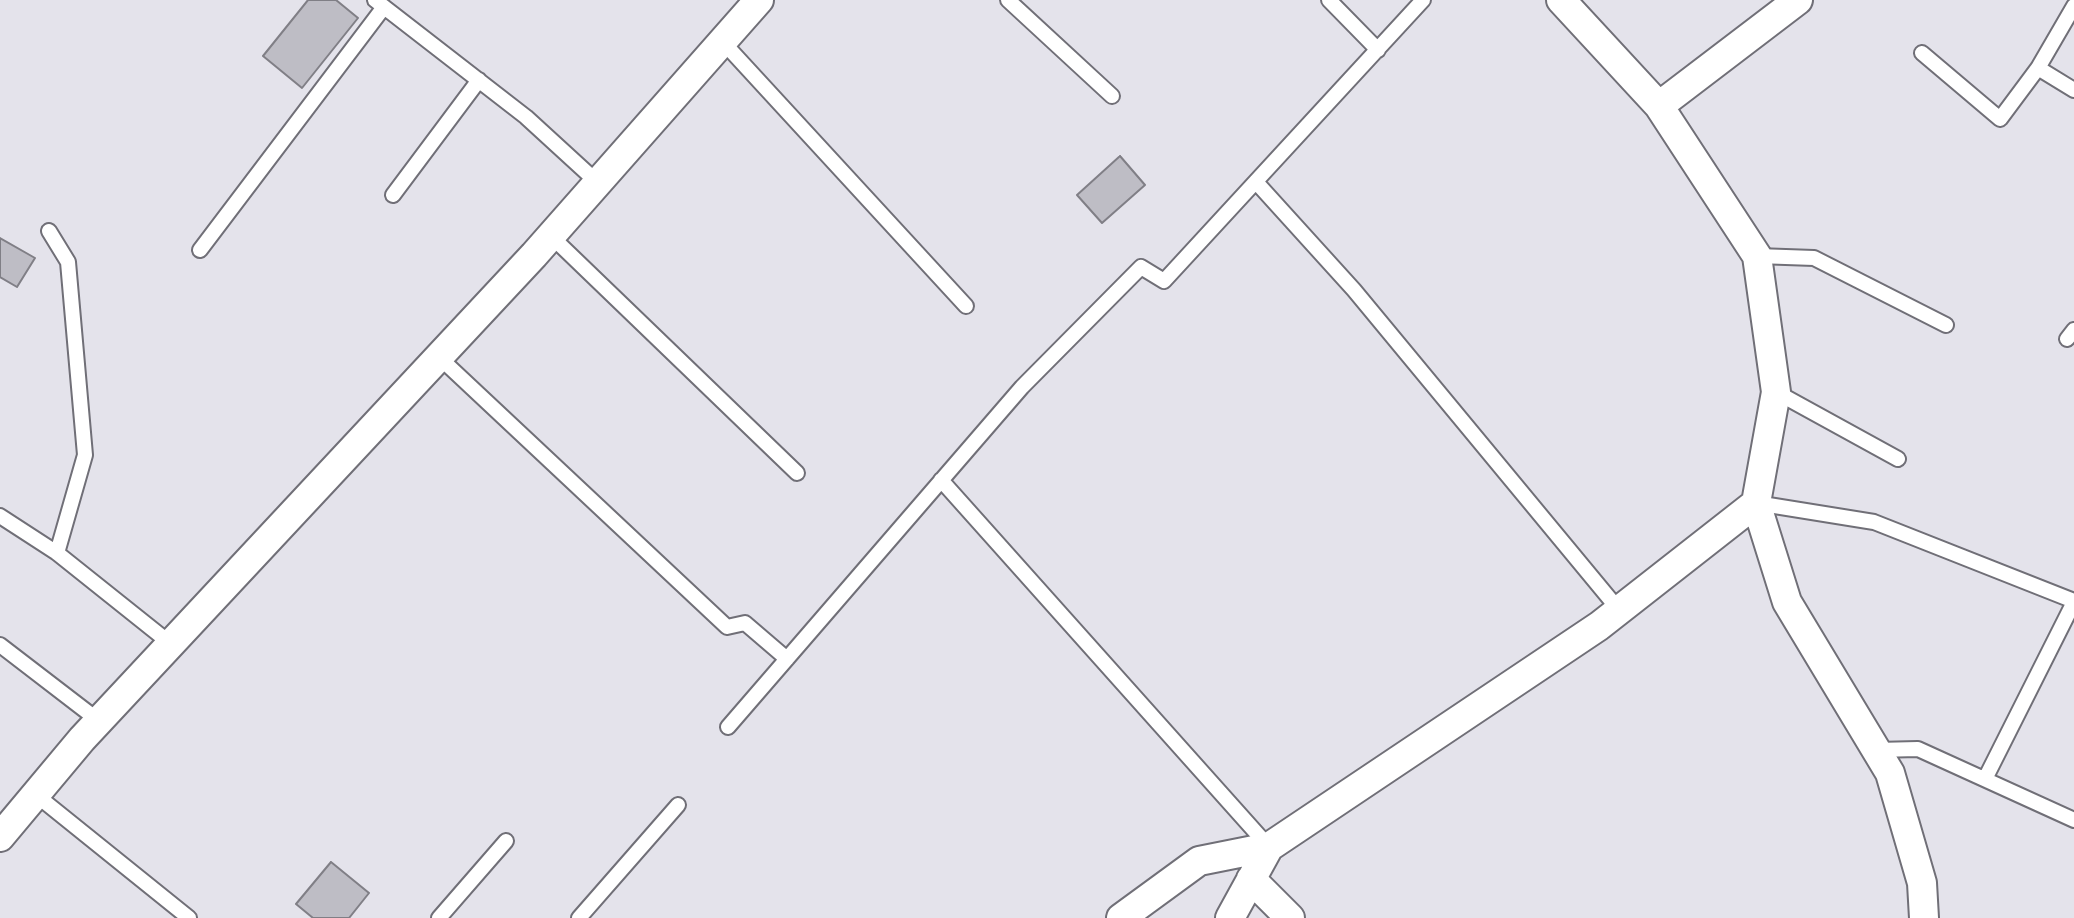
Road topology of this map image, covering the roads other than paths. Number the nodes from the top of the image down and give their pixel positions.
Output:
1 (759, 0) edge
2 (1008, 0) edge
3 (1329, 0) edge
4 (1423, 0) edge
5 (1798, 0) edge
6 (379, 3) edge
7 (1577, 6) edge
8 (2074, 6) edge
9 (723, 42) junction
10 (1378, 50) junction
11 (1922, 53) dead end
12 (2038, 68) junction
13 (479, 80) junction
14 (2074, 90) edge
15 (1112, 96) dead end
16 (1659, 106) junction
17 (597, 182) junction
18 (1257, 183) junction
19 (393, 195) dead end
20 (49, 231) dead end
21 (551, 236) junction
22 (200, 250) dead end
23 (1757, 256) junction
24 (966, 306) dead end
25 (1946, 325) dead end
26 (439, 357) junction
27 (1776, 392) junction
28 (1898, 459) dead end
29 (797, 473) dead end
30 (941, 480) junction
31 (1756, 503) junction
32 (0, 516) edge
33 (57, 553) junction
34 (2074, 601) edge
35 (1619, 610) junction
36 (171, 644) junction
37 (0, 645) edge
38 (787, 659) junction
39 (99, 721) junction
40 (728, 727) dead end
41 (1876, 750) junction
42 (1985, 779) junction
43 (35, 794) junction
44 (678, 805) dead end
45 (2074, 820) edge
46 (0, 837) edge
47 (506, 841) dead end
48 (1269, 847) junction
49 (1251, 879) junction
50 (189, 918) edge
51 (439, 918) edge
52 (579, 918) edge
53 (1121, 918) edge
54 (1230, 918) edge
55 (1290, 918) edge
56 (1924, 918) edge

1 - 9 street
2 - 15 lane
3 - 10 lane
4 - 10 lane
5 - 16 street
6 - 13 lane
6 - 22 lane
7 - 16 street
8 - 12 lane
9 - 17 street
9 - 24 lane
10 - 18 lane
11 - 12 lane
12 - 14 lane
13 - 17 lane
13 - 19 lane
16 - 23 street
17 - 21 street
18 - 30 lane
18 - 35 lane
20 - 33 lane
21 - 26 street
21 - 29 lane
23 - 25 lane
23 - 27 street
26 - 36 street
26 - 38 lane
27 - 28 lane
27 - 31 street
30 - 38 lane
30 - 48 lane
31 - 34 lane
31 - 35 street
31 - 41 street
32 - 33 lane
33 - 36 lane
34 - 42 lane
35 - 48 street
36 - 39 street
37 - 39 lane
38 - 40 lane
39 - 43 street
41 - 42 lane
41 - 56 street
42 - 45 lane
43 - 46 street
43 - 50 lane
44 - 52 lane
47 - 51 lane
48 - 49 street
48 - 53 street
49 - 54 street
49 - 55 street

